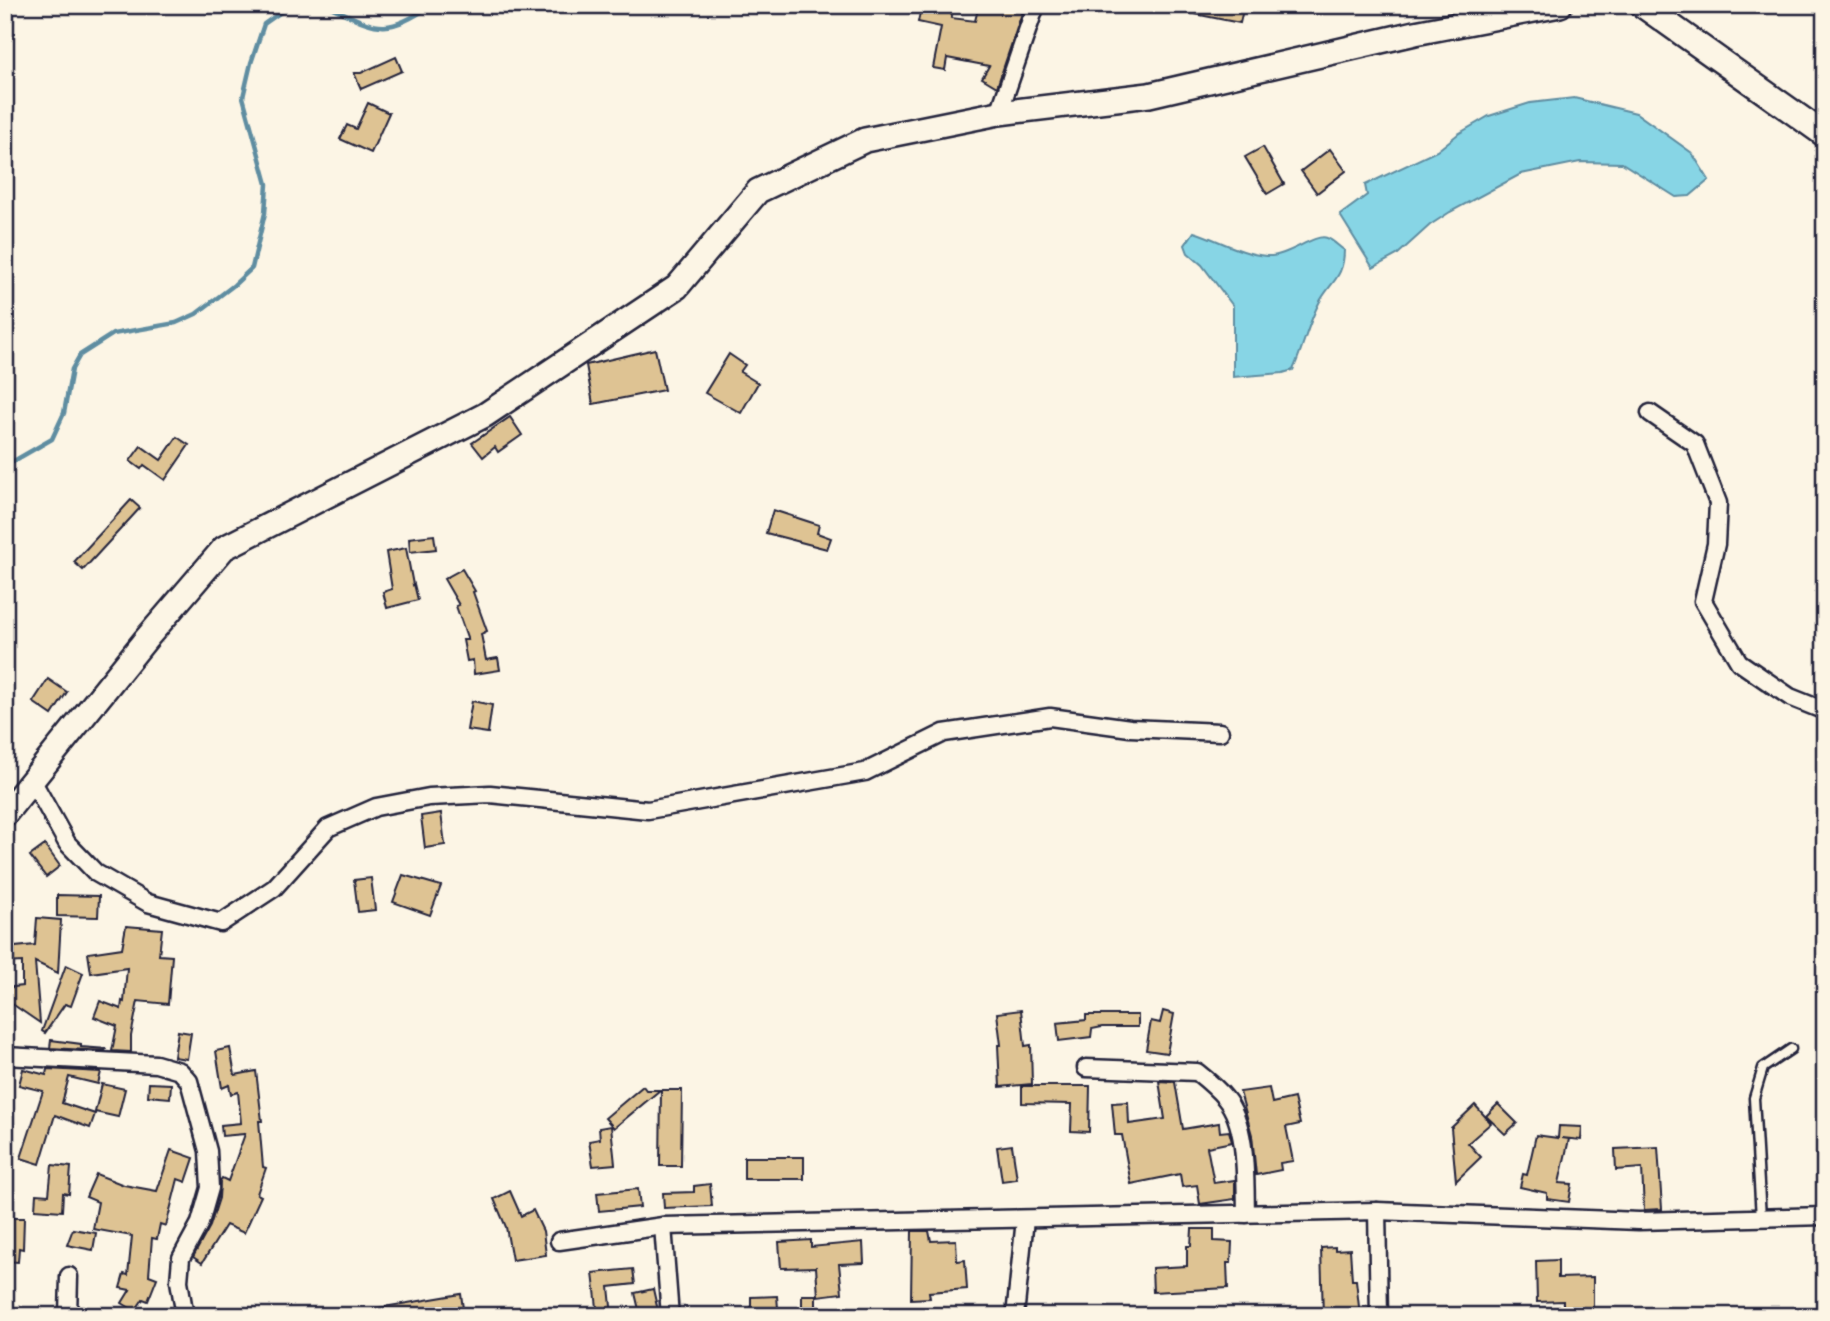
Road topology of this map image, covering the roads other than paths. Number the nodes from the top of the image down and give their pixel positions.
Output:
1 (1036, 5) edge
2 (1560, 5) edge
3 (1642, 5) edge
4 (1519, 9) edge
5 (999, 113) junction
6 (1825, 135) edge
7 (1650, 413) dead end
8 (1825, 711) edge
9 (1220, 732) dead end
10 (32, 780) junction
11 (5, 814) edge
12 (1791, 1049) dead end
13 (5, 1056) edge
14 (1086, 1068) dead end
15 (1377, 1211) junction
16 (1246, 1214) junction
17 (1825, 1216) edge
18 (1761, 1218) junction
19 (1025, 1219) junction
20 (663, 1226) junction
21 (559, 1241) dead end
22 (69, 1276) dead end
23 (68, 1316) edge
24 (185, 1316) edge
25 (670, 1316) edge
26 (1015, 1316) edge
27 (1379, 1316) edge

1 - 5 street
2 - 4 main road
3 - 6 main road
4 - 5 main road
5 - 10 main road
7 - 8 street
9 - 10 street
10 - 11 main road
12 - 18 lane
13 - 24 street
14 - 16 street
15 - 16 street
15 - 18 street
15 - 27 street
16 - 19 street
17 - 18 street
19 - 20 street
19 - 26 street
20 - 21 street
20 - 25 street
22 - 23 street

